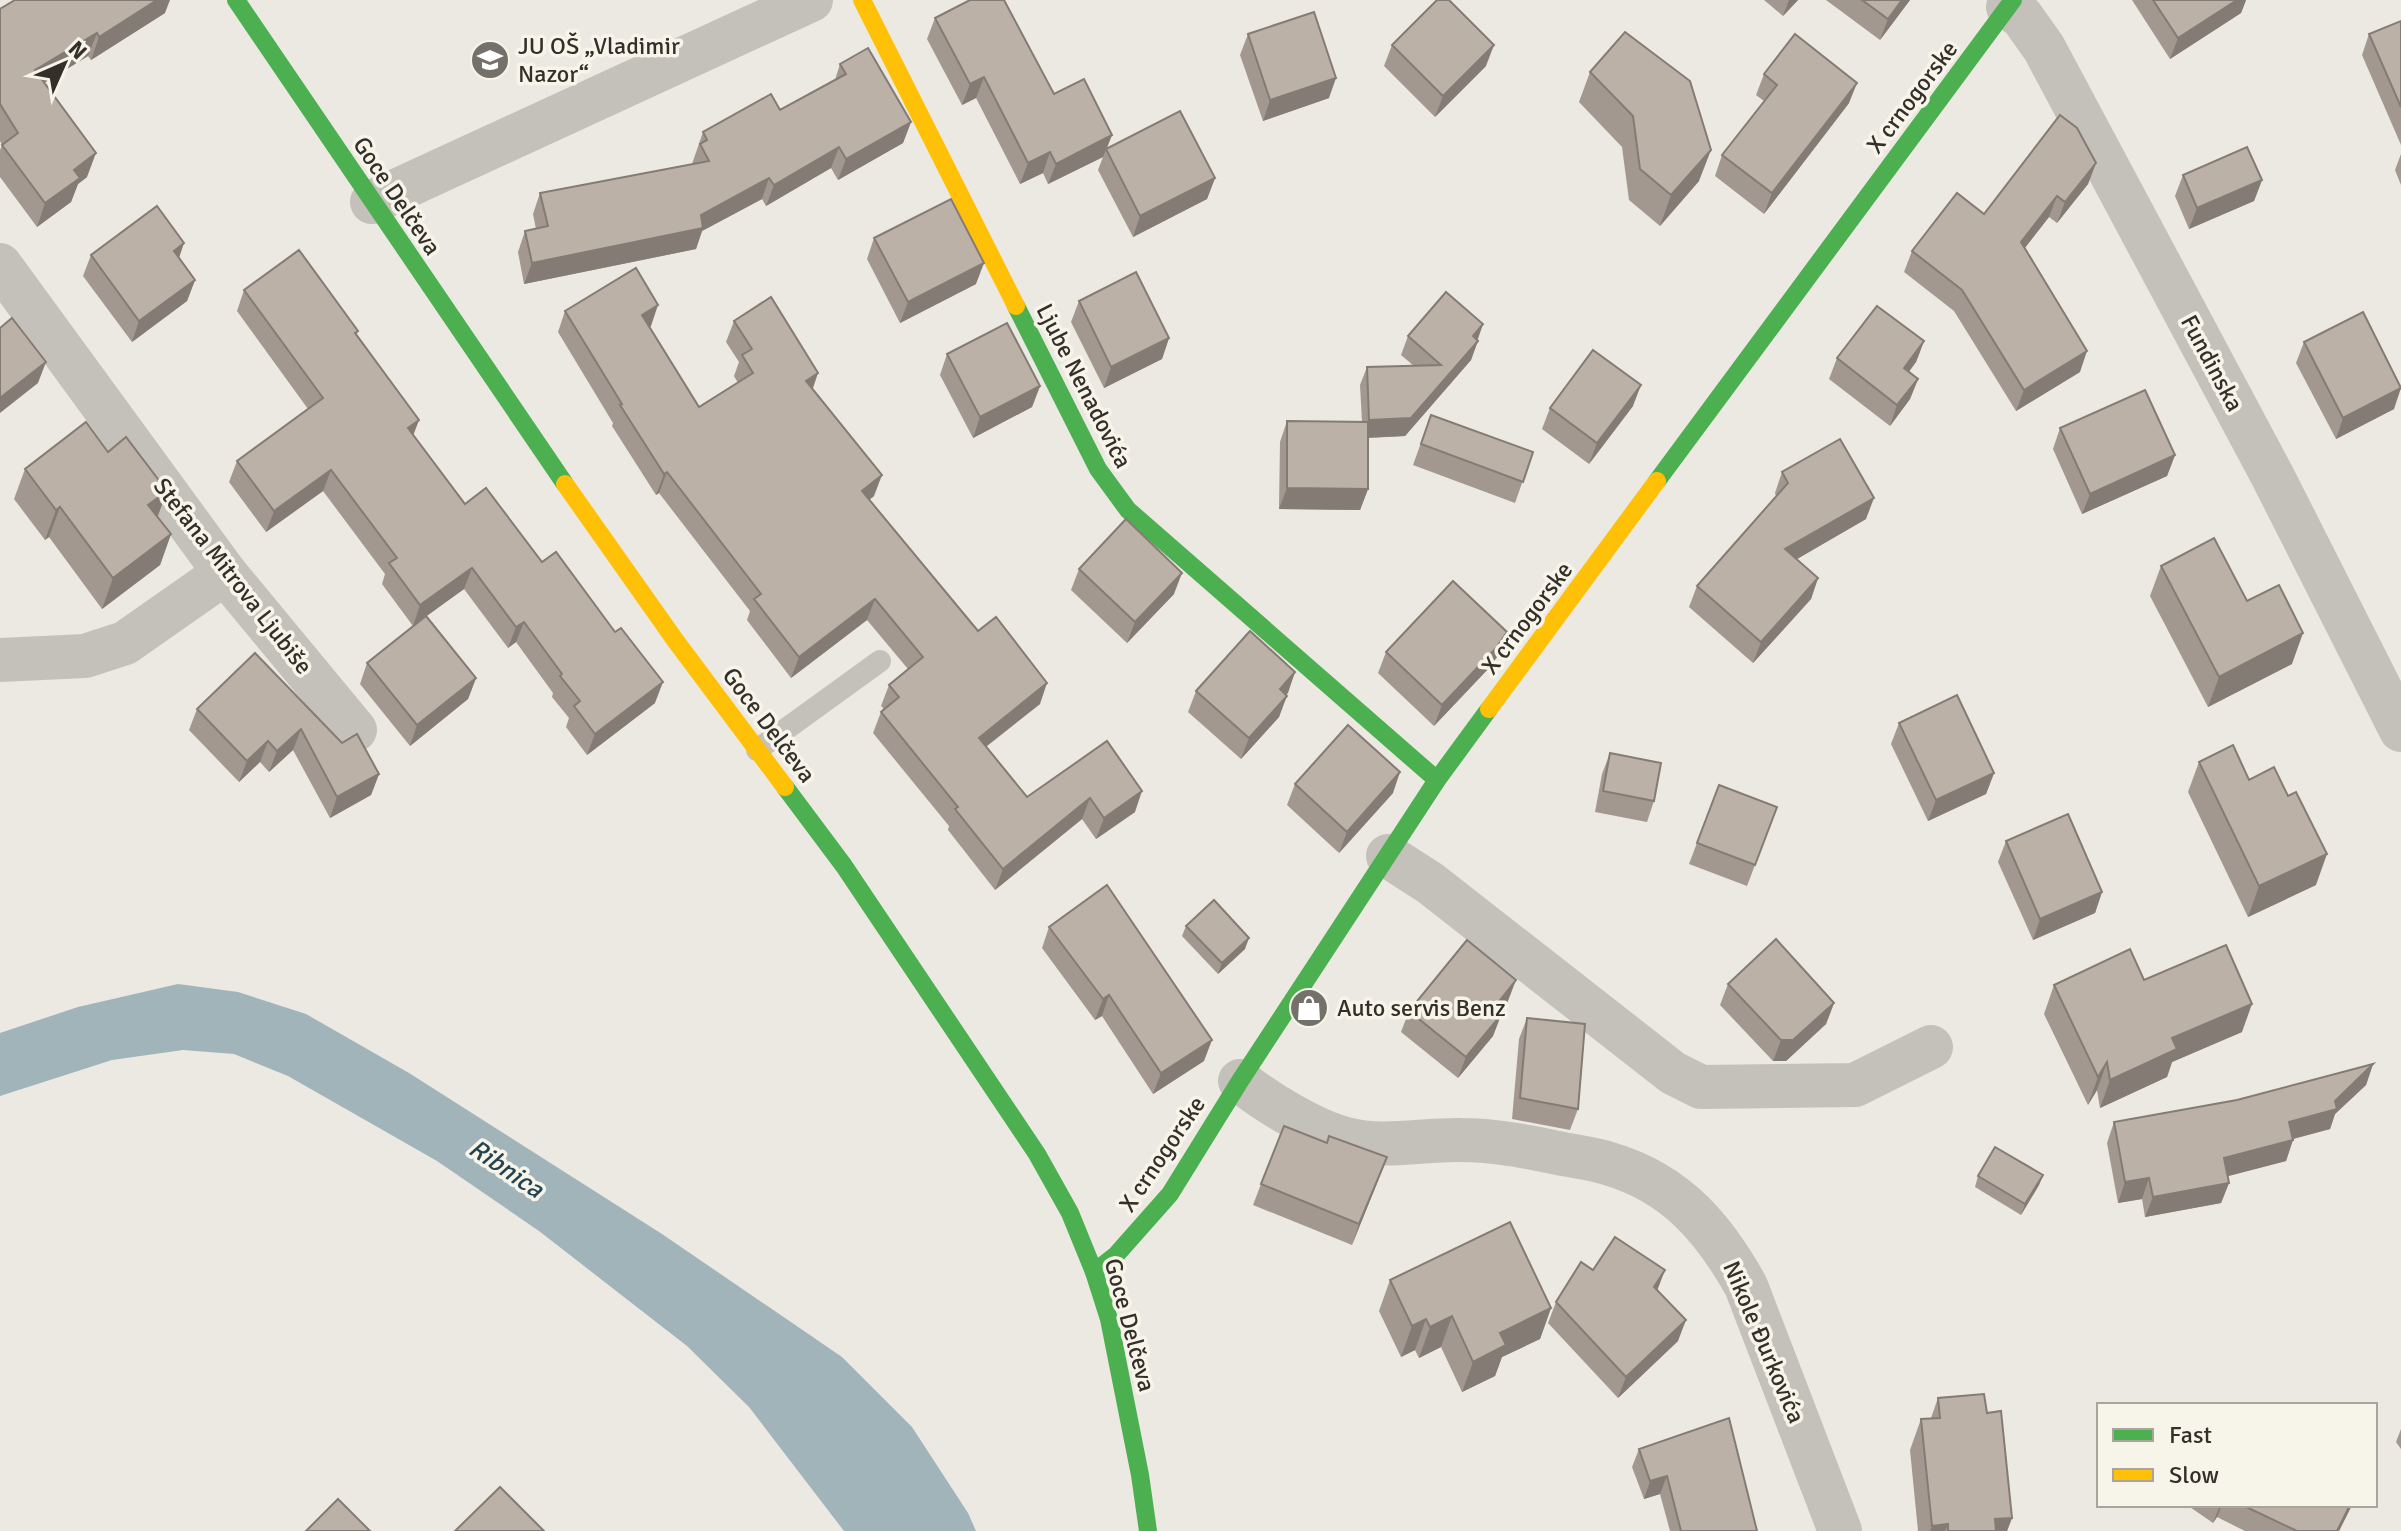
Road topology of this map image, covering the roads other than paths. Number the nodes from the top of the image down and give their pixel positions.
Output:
1 (236, 0) edge
2 (811, 0) edge
3 (862, 0) edge
4 (2011, 4) edge
5 (372, 202) junction
6 (0, 265) edge
7 (225, 573) junction
8 (0, 660) edge
9 (880, 661) dead end
10 (355, 730) dead end
11 (2401, 730) edge
12 (757, 750) junction
13 (1437, 780) junction
14 (1388, 856) junction
15 (1931, 1047) dead end
16 (1240, 1081) junction
17 (1094, 1272) junction
18 (1148, 1531) edge
19 (1840, 1531) edge

1 - 5 street, Goce Delčeva
2 - 5 street
3 - 13 street, Ljube Nenadovića
4 - 11 street, Fundinska
4 - 13 street, X crnogorske
5 - 12 street, Goce Delčeva
6 - 7 street, Stefana Mitrova Ljubiše
7 - 8 street
7 - 10 street, Stefana Mitrova Ljubiše
9 - 12 lane
12 - 17 street, Goce Delčeva
13 - 14 street, X crnogorske
14 - 15 street
14 - 16 street, X crnogorske
16 - 17 street, X crnogorske
16 - 19 street, Nikole Đurkovića
17 - 18 street, Goce Delčeva

